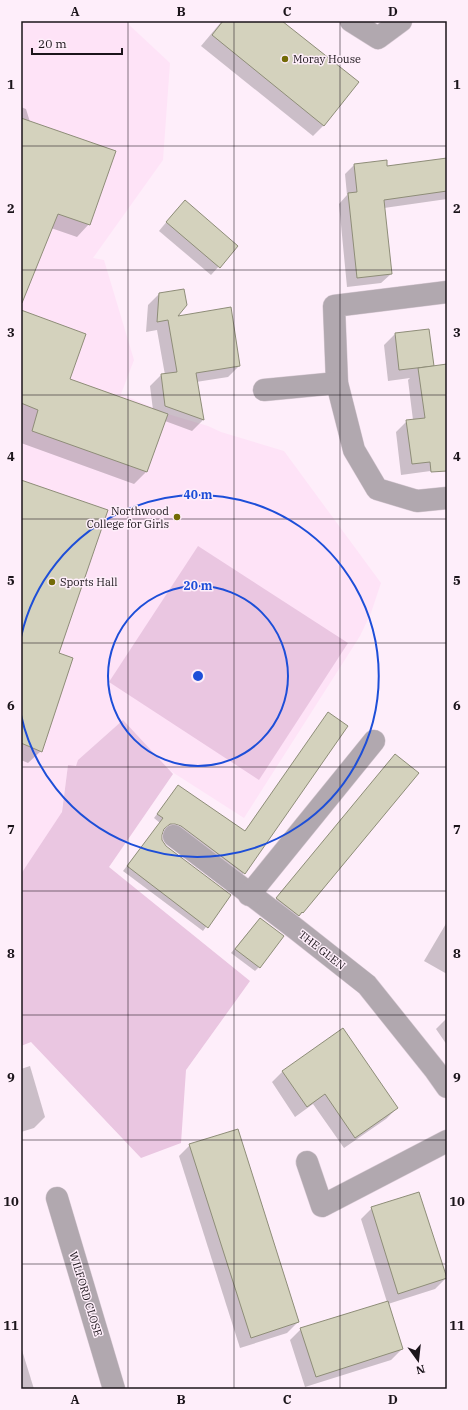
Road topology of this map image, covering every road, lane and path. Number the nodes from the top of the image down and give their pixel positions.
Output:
1 (351, 21) edge
2 (401, 21) edge
3 (447, 292) edge
4 (337, 383) junction
5 (264, 390) dead end
6 (447, 498) edge
7 (374, 741) dead end
8 (174, 836) dead end
9 (250, 895) junction
10 (447, 1087) edge
11 (447, 1141) edge
12 (307, 1162) dead end
13 (57, 1198) dead end
14 (114, 1389) edge

1 - 2 street
3 - 4 street
4 - 5 street
4 - 6 street
7 - 9 street
8 - 9 street, THE GLEN
9 - 10 street, THE GLEN
11 - 12 street
13 - 14 street, WILFORD CLOSE

